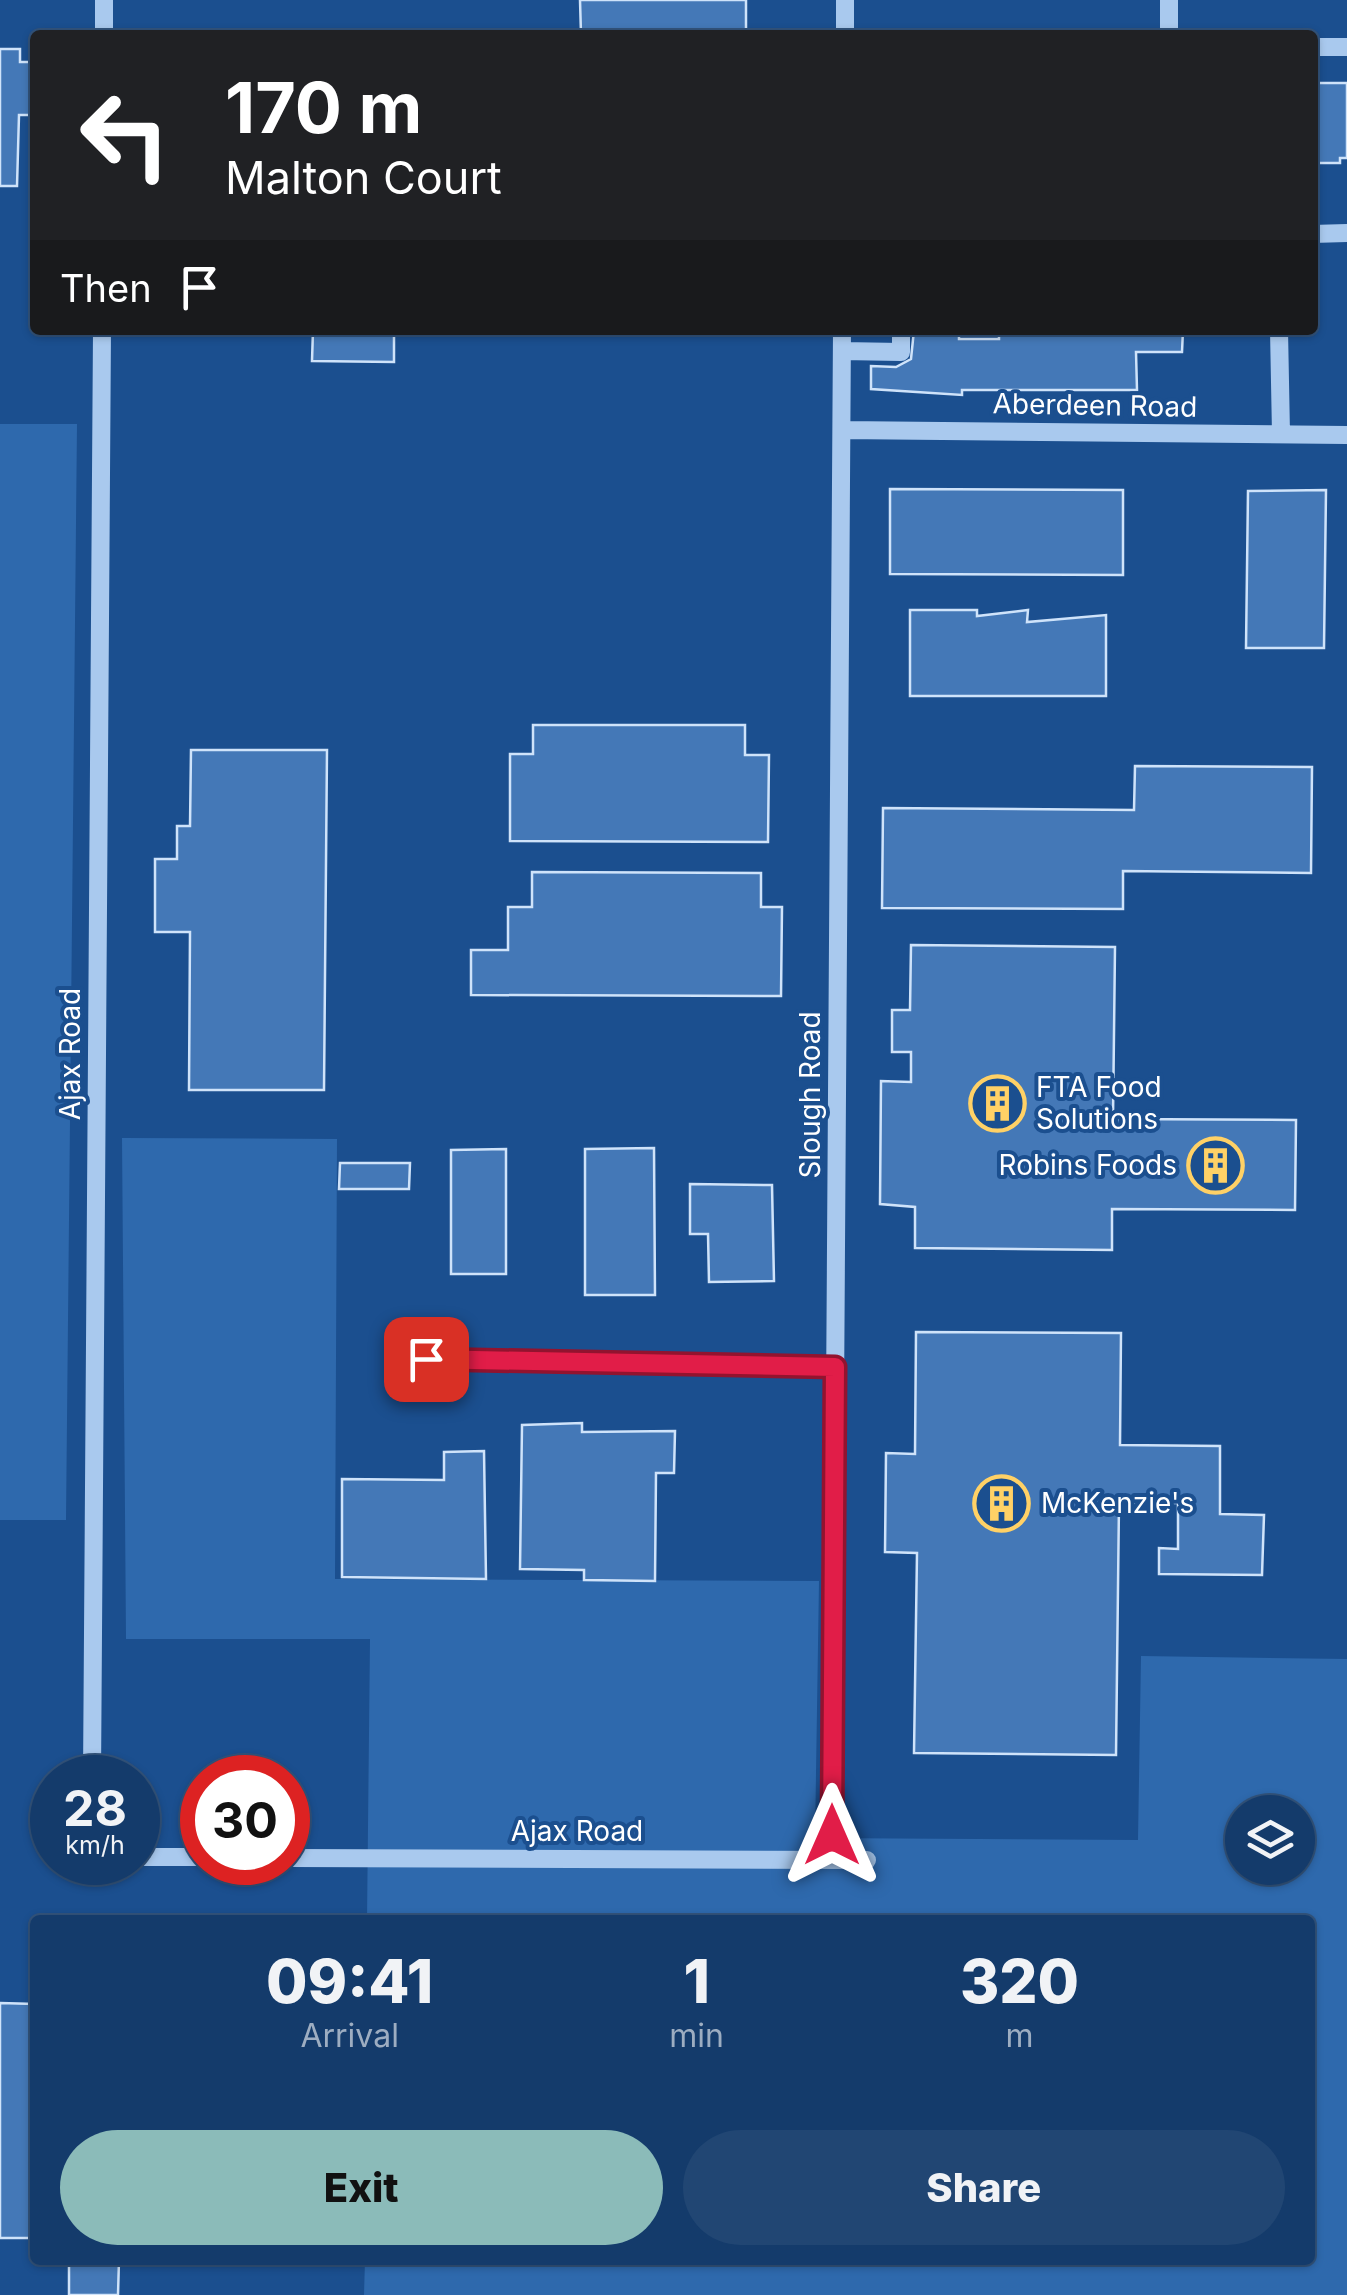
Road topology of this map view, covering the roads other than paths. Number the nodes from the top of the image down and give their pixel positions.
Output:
1 (104, 0) edge
2 (845, 0) edge
3 (1169, 0) edge
4 (104, 30) edge
5 (845, 30) edge
6 (1168, 30) edge
7 (1318, 46) edge
8 (1347, 46) edge
9 (1347, 232) edge
10 (1318, 234) edge
11 (102, 335) edge
12 (842, 335) edge
13 (901, 335) edge
14 (1279, 335) edge
15 (842, 352) junction
16 (842, 430) junction
17 (1281, 434) junction
18 (1347, 435) edge
19 (426, 1359) dead end
20 (835, 1367) junction
21 (92, 1755) edge
22 (310, 1858) edge
23 (832, 1860) junction
24 (866, 1860) dead end

1 - 4 street
2 - 5 street
3 - 6 street
7 - 8 street
9 - 10 street
11 - 21 street, Ajax Road
12 - 15 street, Slough Road
13 - 15 street
14 - 17 street
15 - 16 street, Slough Road
16 - 17 street, Aberdeen Road
16 - 20 street, Slough Road
17 - 18 street, Aberdeen Road
19 - 20 street
20 - 23 street, Slough Road
22 - 23 street, Ajax Road
23 - 24 street, Ajax Road

